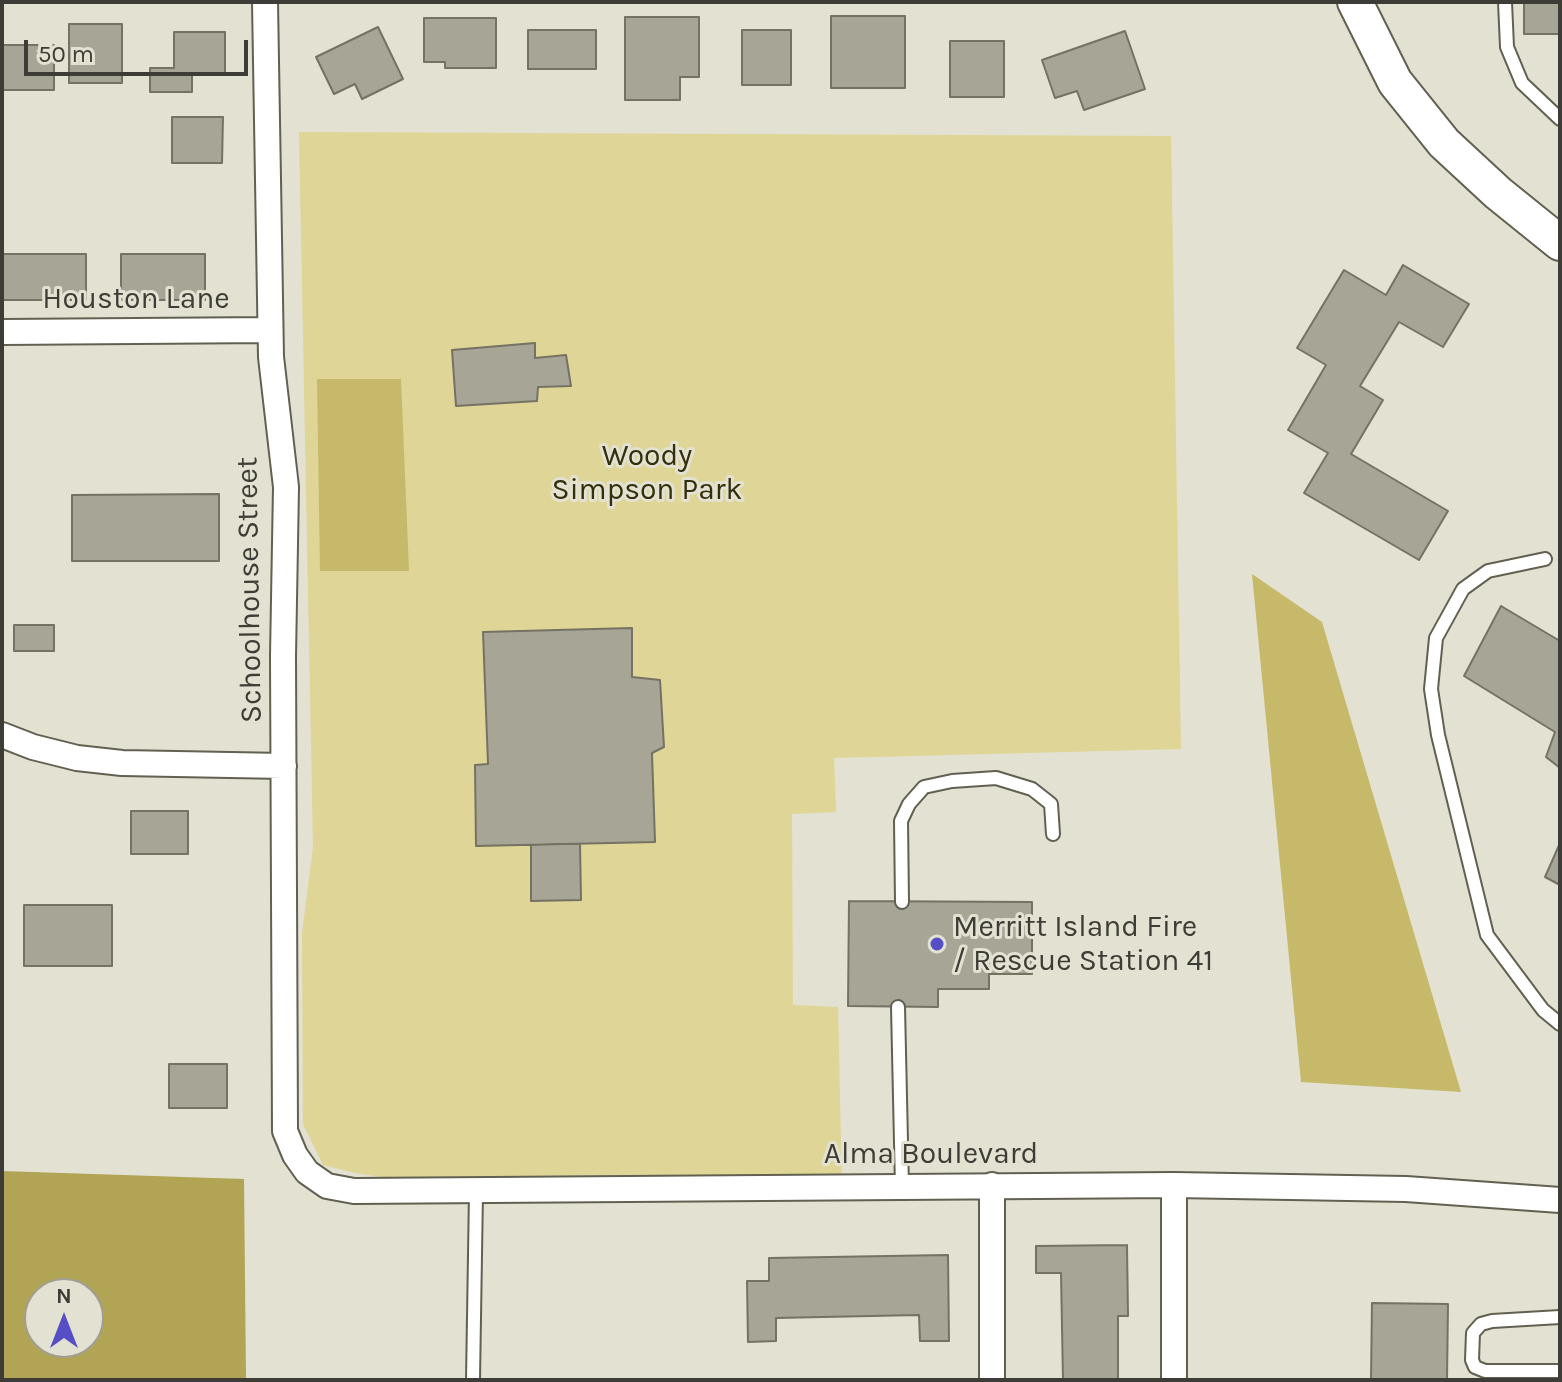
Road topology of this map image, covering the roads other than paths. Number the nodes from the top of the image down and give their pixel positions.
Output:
1 (265, 2) edge
2 (1355, 2) edge
3 (1505, 2) edge
4 (1560, 119) edge
5 (1560, 243) edge
6 (270, 330) junction
7 (2, 332) edge
8 (1545, 559) dead end
9 (2, 735) edge
10 (284, 766) junction
11 (1053, 834) dead end
12 (902, 902) dead end
13 (898, 1007) dead end
14 (1560, 1024) edge
15 (307, 1172) joint
16 (992, 1185) junction
17 (1174, 1185) junction
18 (902, 1187) junction
19 (476, 1192) junction
20 (1560, 1200) edge
21 (1560, 1317) edge
22 (1560, 1371) edge
23 (473, 1380) edge
24 (992, 1380) edge
25 (1174, 1380) edge

1 - 6 street, Schoolhouse Street
2 - 5 street
3 - 4 lane
6 - 7 street, Houston Lane
6 - 10 street, Schoolhouse Street
8 - 14 lane
9 - 10 street
10 - 15 street, Schoolhouse Street
11 - 12 lane
13 - 18 lane
15 - 19 street, Alma Boulevard
16 - 17 street, Alma Boulevard
16 - 18 street, Alma Boulevard
16 - 24 street
17 - 20 street, Alma Boulevard
17 - 25 street
18 - 19 street, Alma Boulevard
19 - 23 lane
21 - 22 lane

